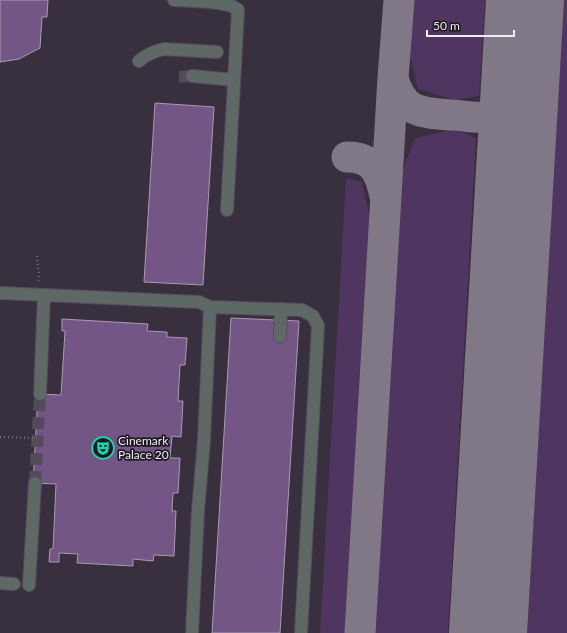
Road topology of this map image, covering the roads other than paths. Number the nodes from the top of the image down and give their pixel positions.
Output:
1 (174, 0) edge
2 (217, 52) dead end
3 (139, 61) dead end
4 (192, 76) tunnel mouth
5 (234, 80) junction
6 (227, 210) dead end
7 (0, 293) edge
8 (40, 295) junction
9 (210, 307) junction
10 (281, 309) junction
11 (280, 337) dead end
12 (40, 394) tunnel mouth
13 (35, 483) tunnel mouth
14 (0, 583) edge
15 (14, 584) dead end
16 (29, 585) dead end
17 (192, 633) edge
18 (301, 633) edge

1 - 5 lane
2 - 3 lane
4 - 5 lane
5 - 6 lane
7 - 8 lane
8 - 9 lane
8 - 12 lane
9 - 10 lane
9 - 17 lane
10 - 11 lane
10 - 18 lane
13 - 16 lane
14 - 15 lane

